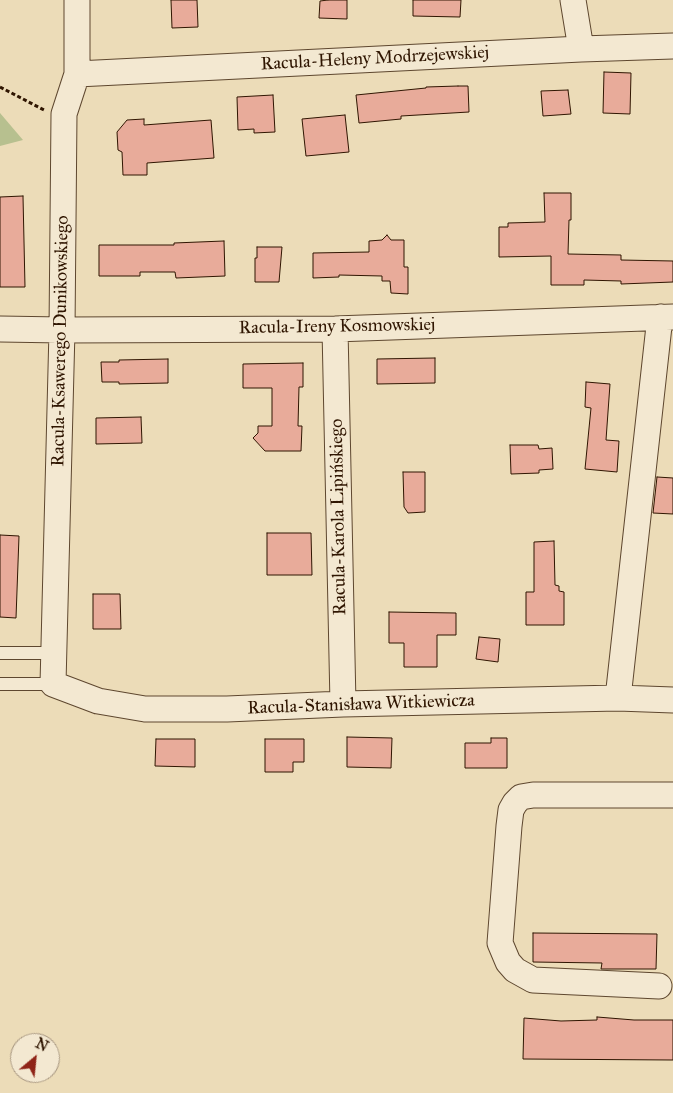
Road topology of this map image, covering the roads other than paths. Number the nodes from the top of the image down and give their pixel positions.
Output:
1 (77, 0) edge
2 (573, 0) edge
3 (673, 46) edge
4 (580, 49) junction
5 (77, 74) junction
6 (666, 317) edge
7 (0, 329) edge
8 (334, 329) junction
9 (62, 330) junction
10 (0, 653) edge
11 (54, 653) junction
12 (0, 684) edge
13 (53, 684) junction
14 (618, 698) junction
15 (673, 700) edge
16 (343, 704) junction
17 (673, 795) edge
18 (659, 986) dead end

1 - 5 street, Racula-Ksawerego Dunikowskiego
2 - 4 street
3 - 4 street, Racula-Heleny Modrzejewskiej
4 - 5 street, Racula-Heleny Modrzejewskiej
5 - 9 street, Racula-Ksawerego Dunikowskiego
6 - 8 street, Racula-Ireny Kosmowskiej
6 - 14 street
7 - 9 street, Racula-Ireny Kosmowskiej
8 - 9 street, Racula-Ireny Kosmowskiej
8 - 16 street, Racula-Karola Lipińskiego
9 - 11 street, Racula-Ksawerego Dunikowskiego
10 - 11 lane
11 - 13 street, Racula-Ksawerego Dunikowskiego
12 - 13 lane
13 - 16 street, Racula-Stanisława Witkiewicza
14 - 15 street, Racula-Stanisława Witkiewicza
14 - 16 street, Racula-Stanisława Witkiewicza
17 - 18 street

